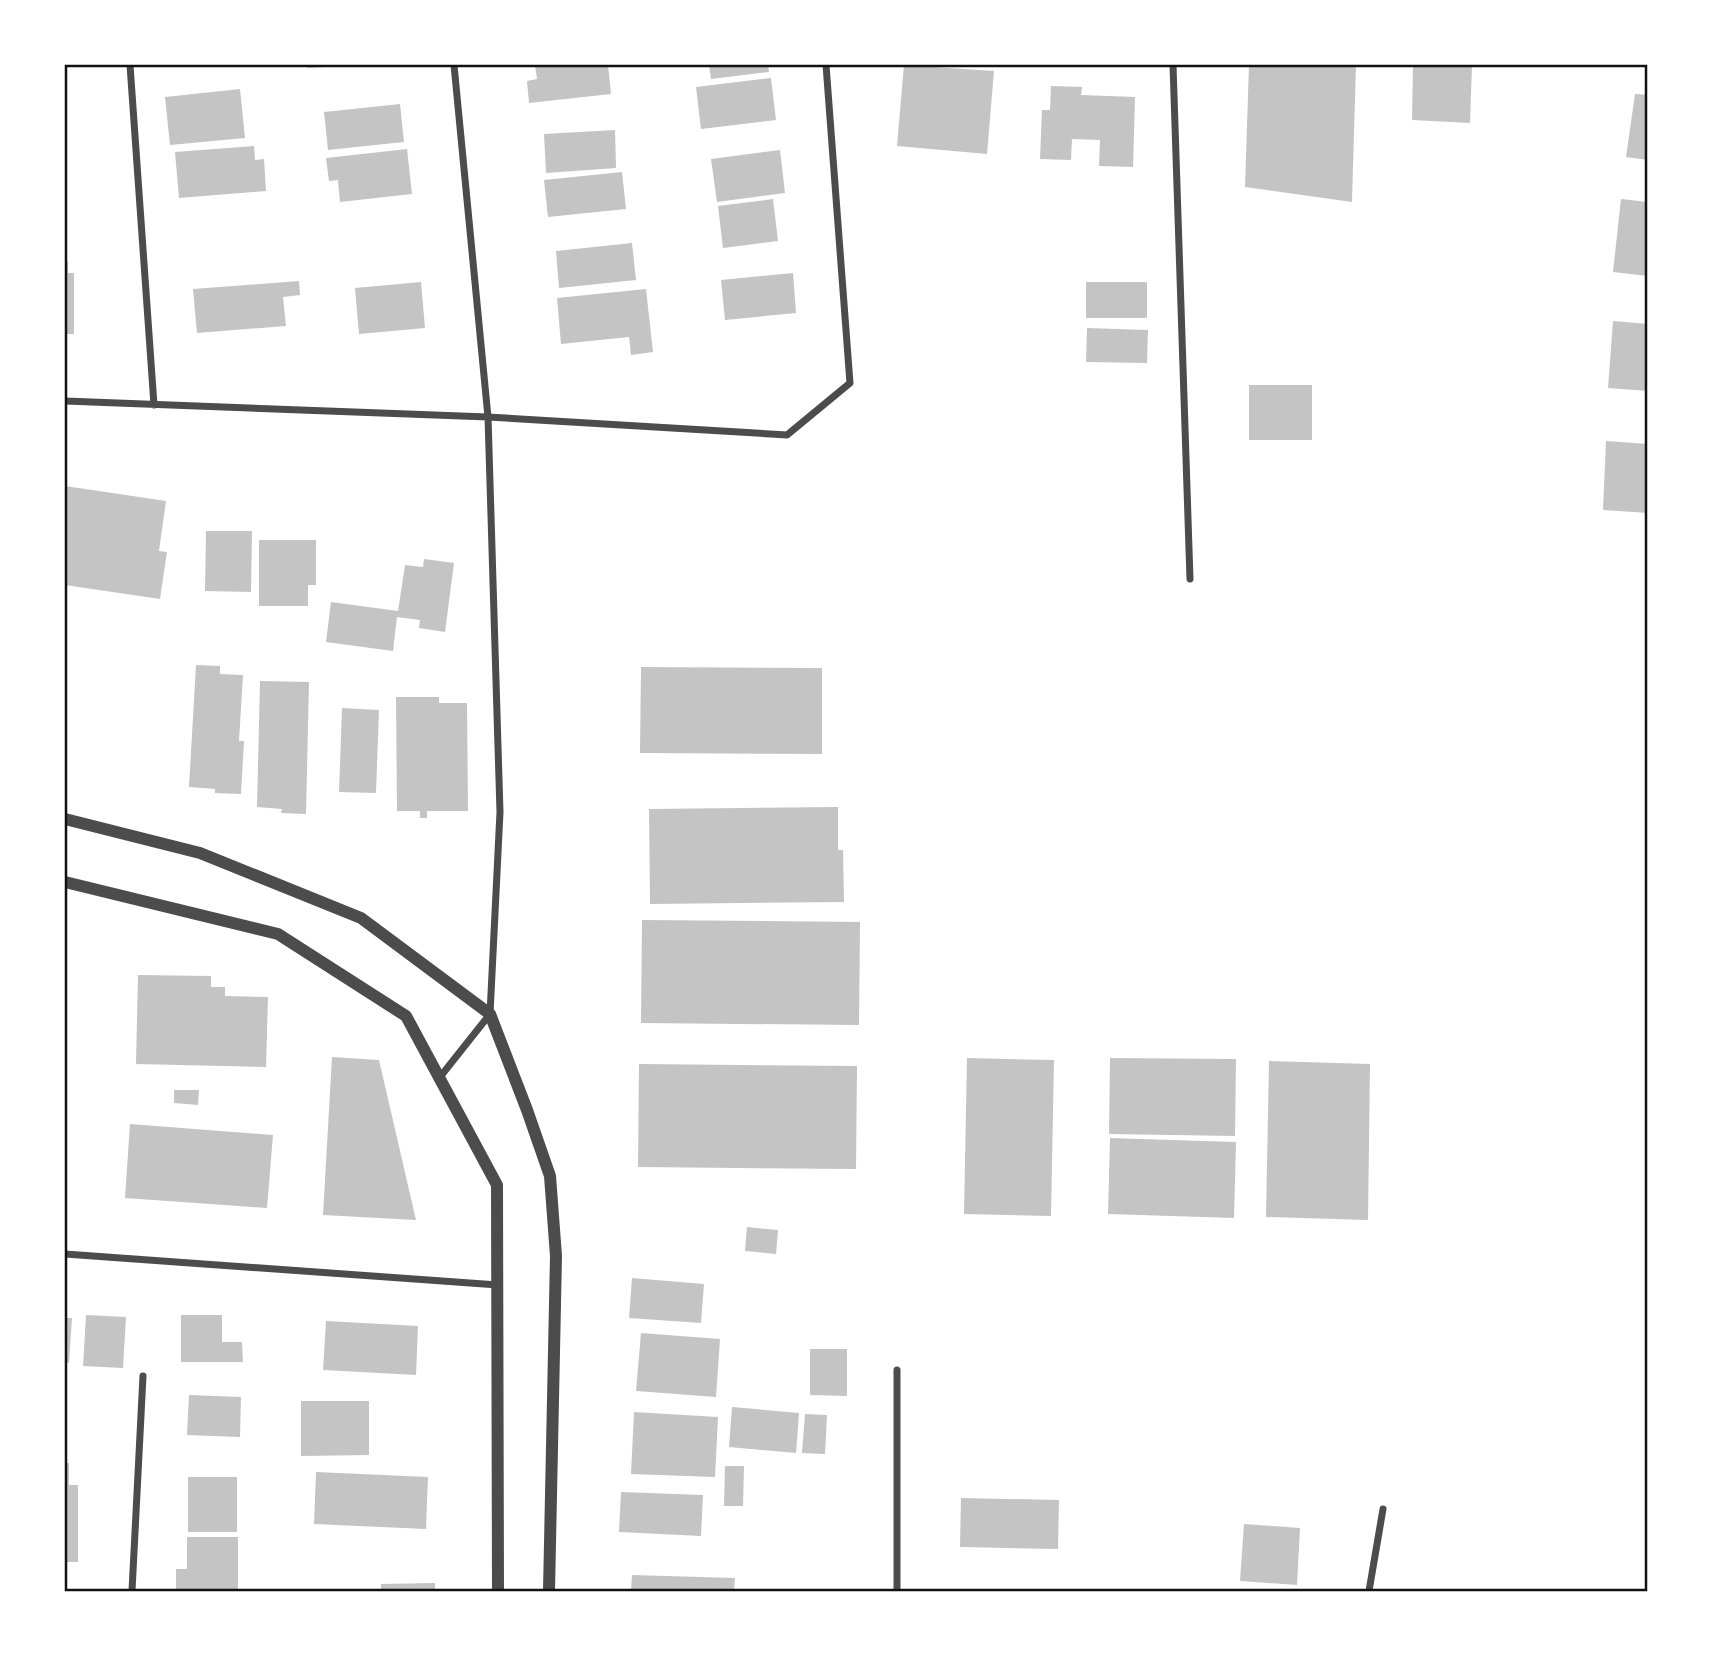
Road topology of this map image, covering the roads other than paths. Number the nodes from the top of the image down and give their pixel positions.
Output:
1 (130, 65) edge
2 (454, 65) edge
3 (826, 65) edge
4 (1173, 65) edge
5 (65, 401) edge
6 (154, 405) junction
7 (488, 417) junction
8 (1190, 579) dead end
9 (65, 819) edge
10 (65, 882) edge
11 (490, 1014) junction
12 (440, 1077) junction
13 (65, 1254) edge
14 (498, 1285) junction
15 (897, 1370) dead end
16 (142, 1377) dead end
17 (1382, 1509) dead end
18 (132, 1591) edge
19 (498, 1591) edge
20 (549, 1591) edge
21 (897, 1591) edge
22 (1369, 1591) edge

1 - 6 street
2 - 7 street
3 - 7 street
4 - 8 street
5 - 6 street
6 - 7 street
7 - 11 street
9 - 11 street
10 - 12 street
11 - 12 street
11 - 20 street
12 - 14 street
13 - 14 street
14 - 19 street
15 - 21 street
16 - 18 street
17 - 22 street

